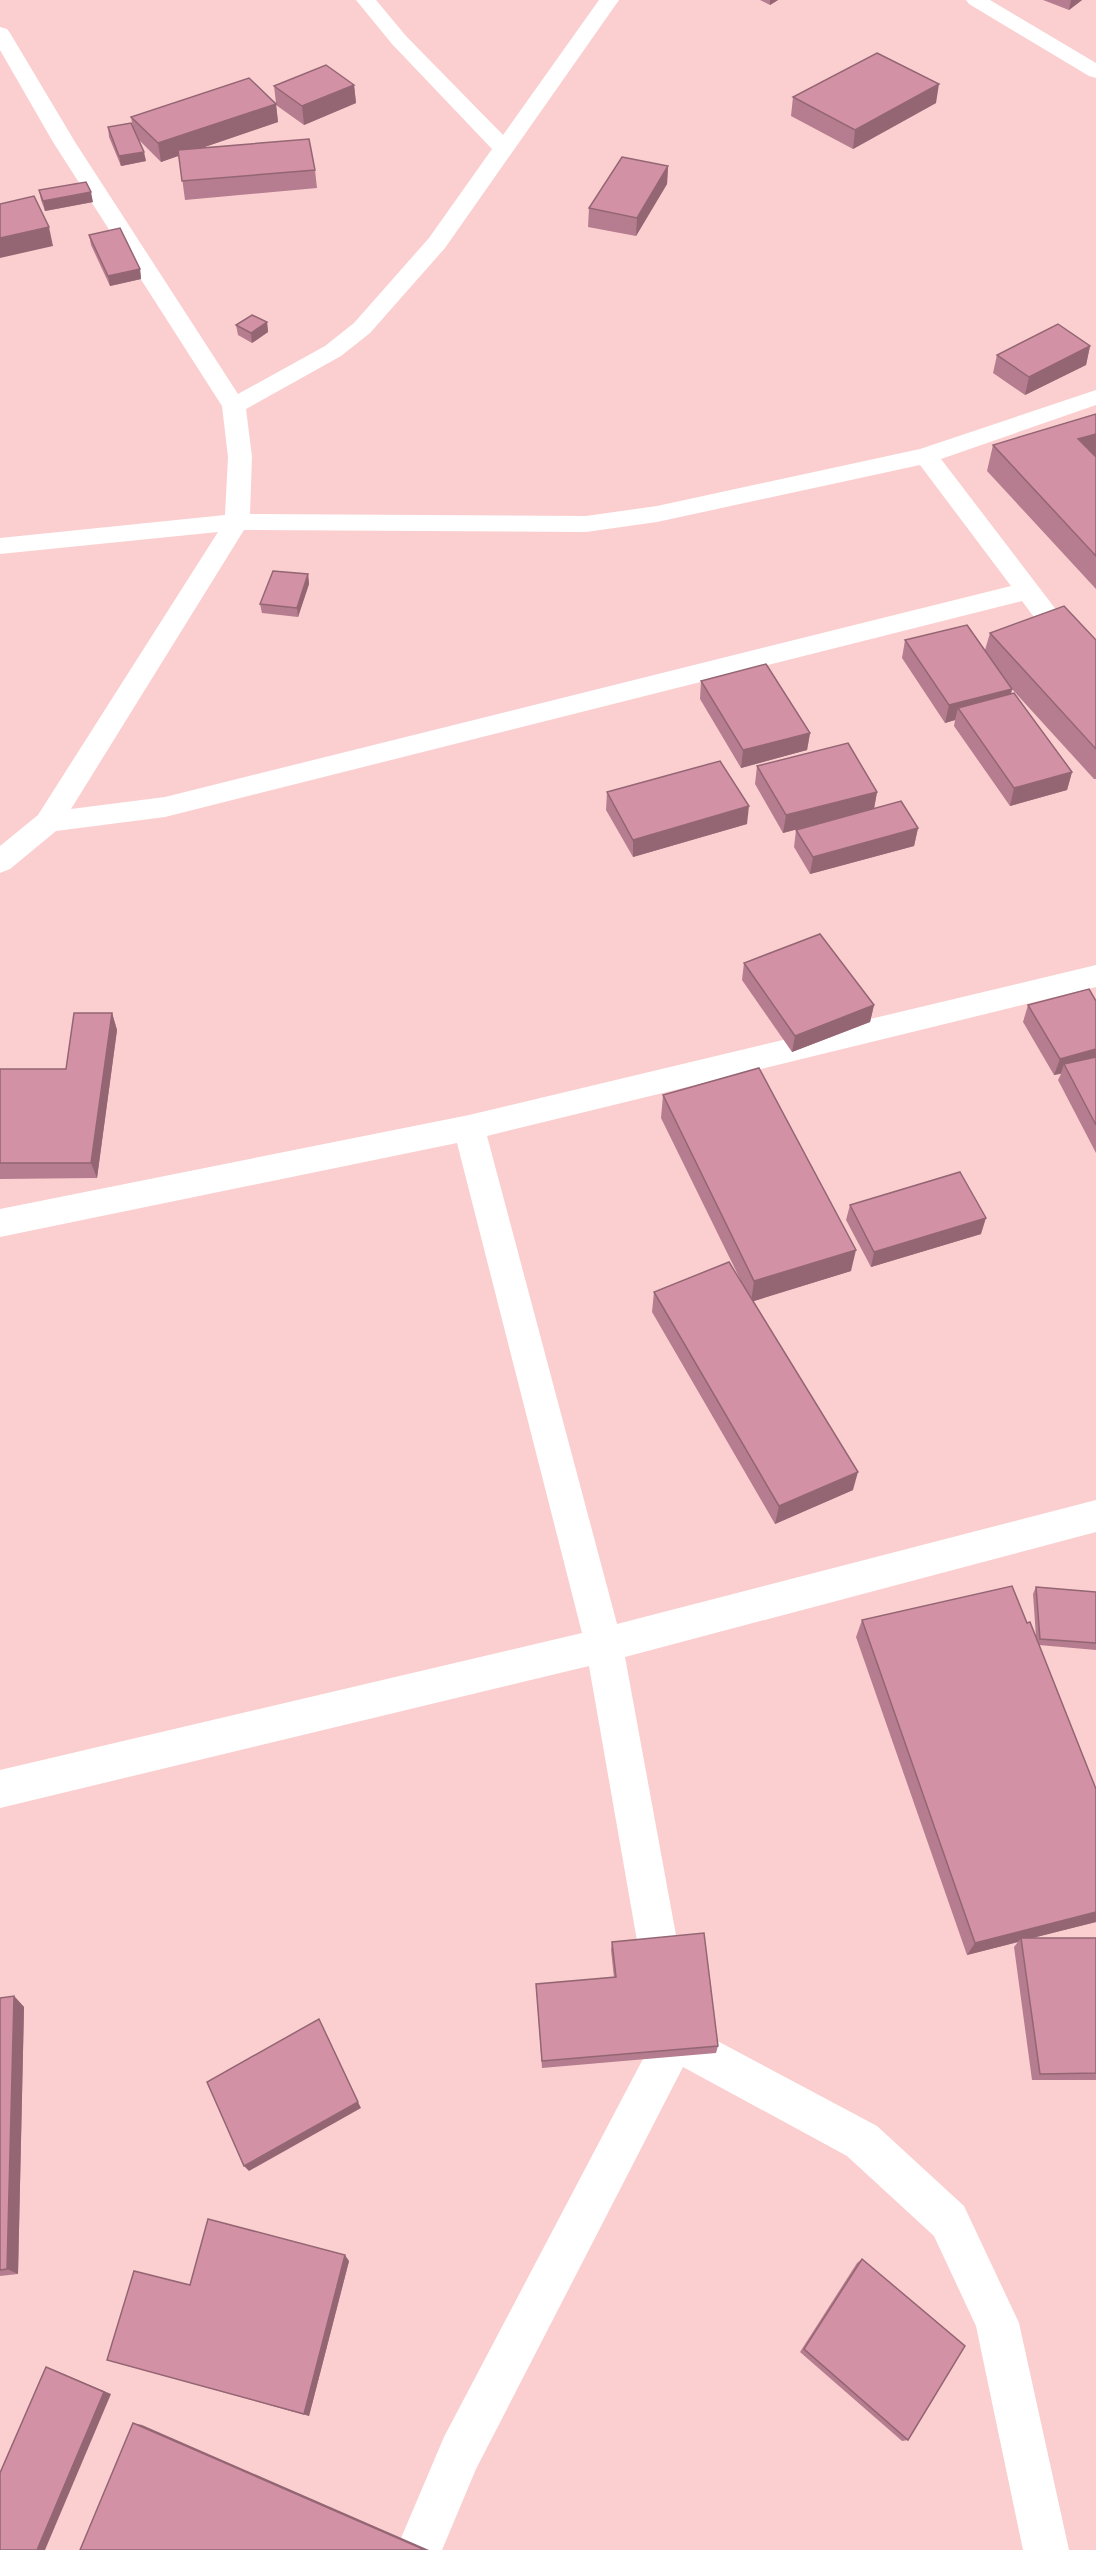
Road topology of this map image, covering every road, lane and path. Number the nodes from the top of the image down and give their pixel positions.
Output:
1 (366, 0) edge
2 (609, 0) edge
3 (976, 0) edge
4 (0, 33) edge
5 (1096, 72) edge
6 (503, 148) junction
7 (1096, 397) edge
8 (234, 406) junction
9 (926, 456) junction
10 (237, 522) junction
11 (0, 546) edge
12 (1026, 591) junction
13 (1096, 681) edge
14 (48, 822) junction
15 (0, 862) edge
16 (1096, 976) edge
17 (469, 1128) junction
18 (0, 1223) edge
19 (1096, 1516) edge
20 (604, 1645) junction
21 (0, 1789) edge
22 (675, 2040) junction
23 (419, 2550) edge
24 (1046, 2550) edge

1 - 6 street
2 - 6 street
3 - 5 street
4 - 8 street
6 - 8 street
7 - 9 street
8 - 10 street
9 - 10 street
9 - 12 street
10 - 11 street
10 - 14 street
12 - 13 street
12 - 14 street
14 - 15 street
16 - 17 street
17 - 18 street
17 - 20 street
19 - 20 street
20 - 21 street
20 - 22 street
22 - 23 street
22 - 24 street

